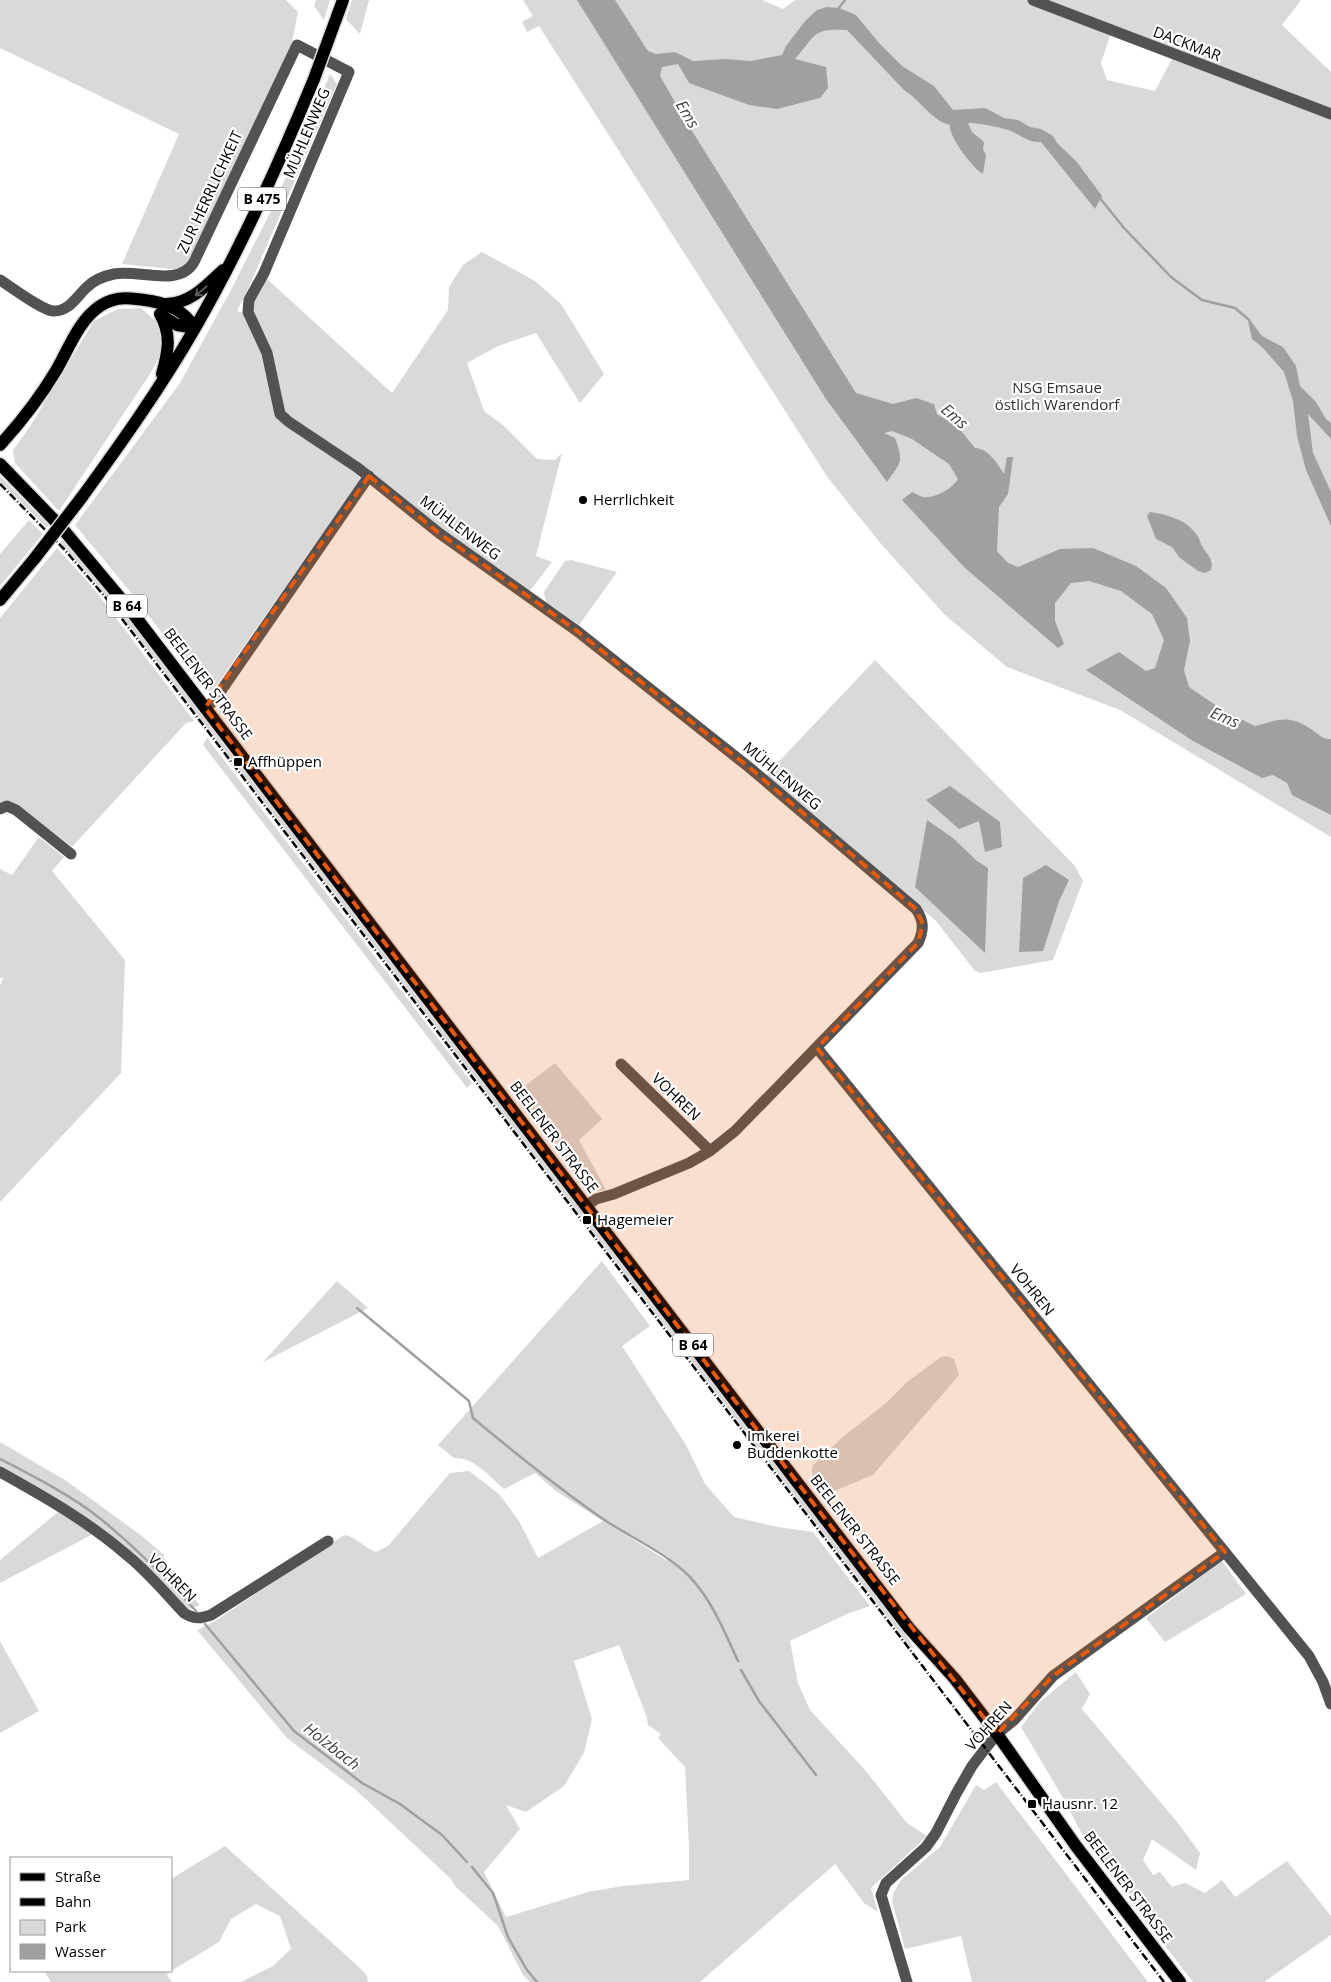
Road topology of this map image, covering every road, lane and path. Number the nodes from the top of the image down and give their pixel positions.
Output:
1 (343, 0) edge
2 (1033, 0) edge
3 (324, 60) joint
4 (1331, 114) edge
5 (230, 264) junction
6 (0, 280) edge
7 (162, 309) junction
8 (195, 328) junction
9 (158, 388) junction
10 (0, 445) edge
11 (0, 464) edge
12 (369, 476) junction
13 (0, 600) edge
14 (206, 708) junction
15 (0, 809) edge
16 (71, 854) dead end
17 (817, 1048) junction
18 (621, 1064) dead end
19 (710, 1151) junction
20 (586, 1206) junction
21 (0, 1472) edge
22 (328, 1541) dead end
23 (1225, 1552) junction
24 (1331, 1704) edge
25 (997, 1734) junction
26 (907, 1982) edge
27 (1180, 1982) edge

1 - 5 main road, B 475, bridge
2 - 4 street, DACKMAR
3 - 6 street, ZUR HERRLICHKEIT
3 - 12 street, MÜHLENWEG
5 -> 7 main road
5 - 8 main road, B 475
7 - 8 main road
7 - 9 main road
7 - 10 main road
8 - 9 main road, B 475
9 - 13 main road, B 475, bridge
11 - 14 main road, BEELENER STRASSE / B 64
12 - 14 street
12 - 17 street, MÜHLENWEG
14 - 20 main road, BEELENER STRASSE / B 64
15 - 16 street
17 - 19 street
17 - 23 street, VOHREN
18 - 19 street, VOHREN
19 - 20 street
20 - 25 main road, BEELENER STRASSE / B 64
21 - 22 street, VOHREN
23 - 24 street, VOHREN
23 - 25 street, VOHREN
25 - 26 street, VOHREN
25 - 27 main road, BEELENER STRASSE / B 64

